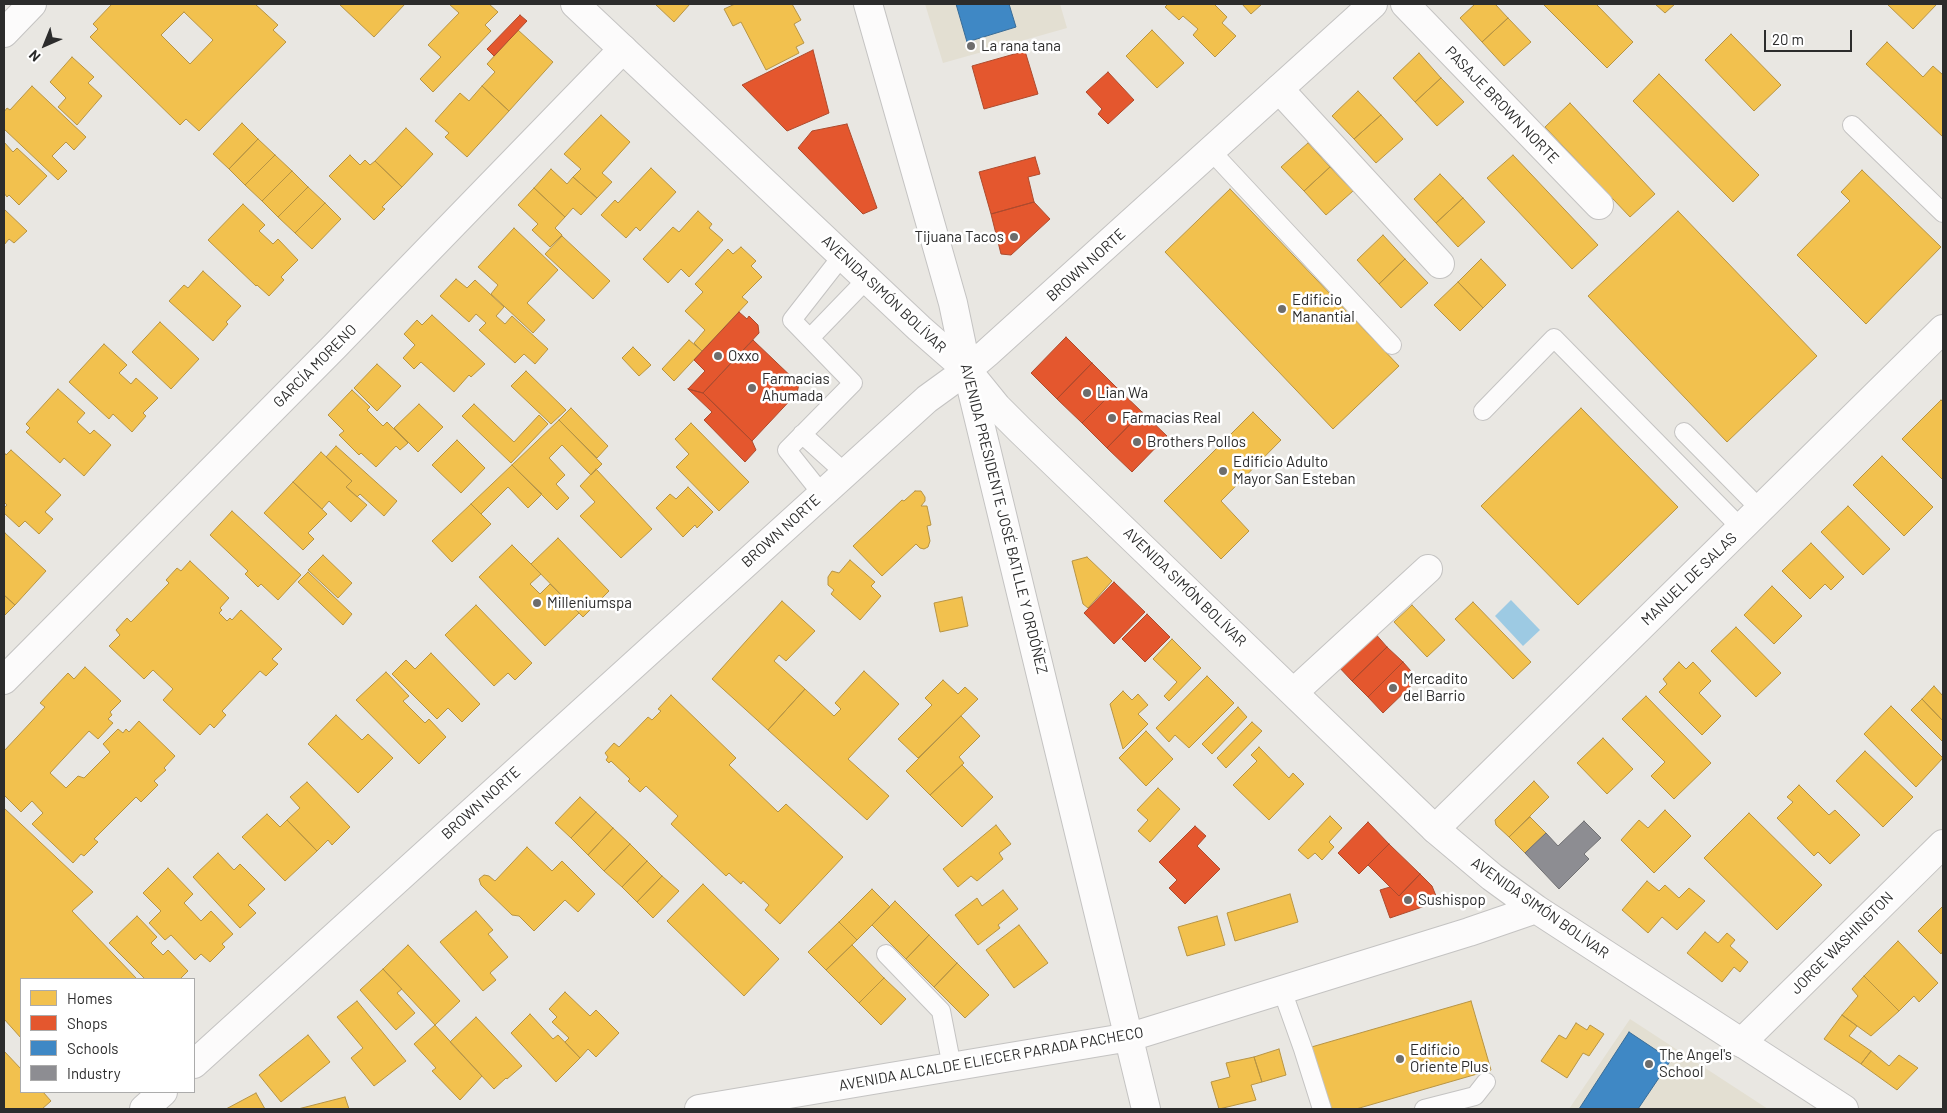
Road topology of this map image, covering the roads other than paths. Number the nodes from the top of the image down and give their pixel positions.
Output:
1 (32, 4) edge
2 (575, 4) edge
3 (868, 4) edge
4 (1373, 4) edge
5 (1405, 4) edge
6 (4, 33) edge
7 (623, 49) junction
8 (1280, 90) junction
9 (1852, 125) dead end
10 (1212, 152) junction
11 (1600, 205) dead end
12 (1943, 213) edge
13 (842, 256) junction
14 (1440, 264) dead end
15 (867, 279) junction
16 (1943, 329) edge
17 (810, 338) junction
18 (1392, 345) dead end
19 (967, 370) junction
20 (1483, 410) dead end
21 (1684, 432) dead end
22 (802, 434) junction
23 (845, 473) junction
24 (822, 494) junction
25 (1760, 509) junction
26 (1741, 528) junction
27 (1428, 569) dead end
28 (4, 680) edge
29 (1294, 692) junction
30 (1435, 828) junction
31 (1939, 856) edge
32 (1536, 909) junction
33 (886, 954) dead end
34 (1282, 990) junction
35 (1130, 1037) junction
36 (1741, 1043) junction
37 (195, 1063) edge
38 (952, 1067) junction
39 (1486, 1082) dead end
40 (163, 1093) edge
41 (144, 1109) edge
42 (698, 1109) edge
43 (1146, 1109) edge
44 (1322, 1109) edge
45 (1424, 1109) edge
46 (1844, 1109) edge

1 - 6 street
2 - 7 street, AVENIDA SIMÓN BOLÍVAR
3 - 19 street, AVENIDA PRESIDENTE JOSÉ BATLLE Y ORDÓÑEZ
4 - 8 street, BROWN NORTE
5 - 11 street, PASAJE BROWN NORTE
7 - 13 street, AVENIDA SIMÓN BOLÍVAR
7 - 28 street, GARCÍA MORENO
8 - 10 street, BROWN NORTE
8 - 14 street
9 - 12 lane
10 - 18 lane
10 - 19 street, BROWN NORTE
13 - 15 street, AVENIDA SIMÓN BOLÍVAR
13 - 17 lane
15 - 17 lane
15 - 19 street, AVENIDA SIMÓN BOLÍVAR
16 - 25 street, MANUEL DE SALAS
17 - 22 lane
19 - 23 street, BROWN NORTE
19 - 29 street, AVENIDA SIMÓN BOLÍVAR
19 - 35 street, AVENIDA PRESIDENTE JOSÉ BATLLE Y ORDÓÑEZ
20 - 26 lane
21 - 25 lane
22 - 23 lane
22 - 24 lane
23 - 24 street, BROWN NORTE
24 - 37 street, BROWN NORTE
25 - 26 street, MANUEL DE SALAS
26 - 30 street, MANUEL DE SALAS
27 - 29 street
29 - 30 street, AVENIDA SIMÓN BOLÍVAR
30 - 32 street, AVENIDA SIMÓN BOLÍVAR
31 - 36 street, JORGE WASHINGTON
32 - 34 street, AVENIDA ALCALDE ELIECER PARADA PACHECO
32 - 36 street, AVENIDA SIMÓN BOLÍVAR
33 - 38 lane
34 - 35 street, AVENIDA ALCALDE ELIECER PARADA PACHECO
34 - 44 lane
35 - 38 street, AVENIDA ALCALDE ELIECER PARADA PACHECO
35 - 43 street, AVENIDA PRESIDENTE JOSÉ BATLLE Y ORDÓÑEZ
36 - 46 street, AVENIDA SIMÓN BOLÍVAR
38 - 42 street, AVENIDA ALCALDE ELIECER PARADA PACHECO
39 - 45 lane
40 - 41 street

